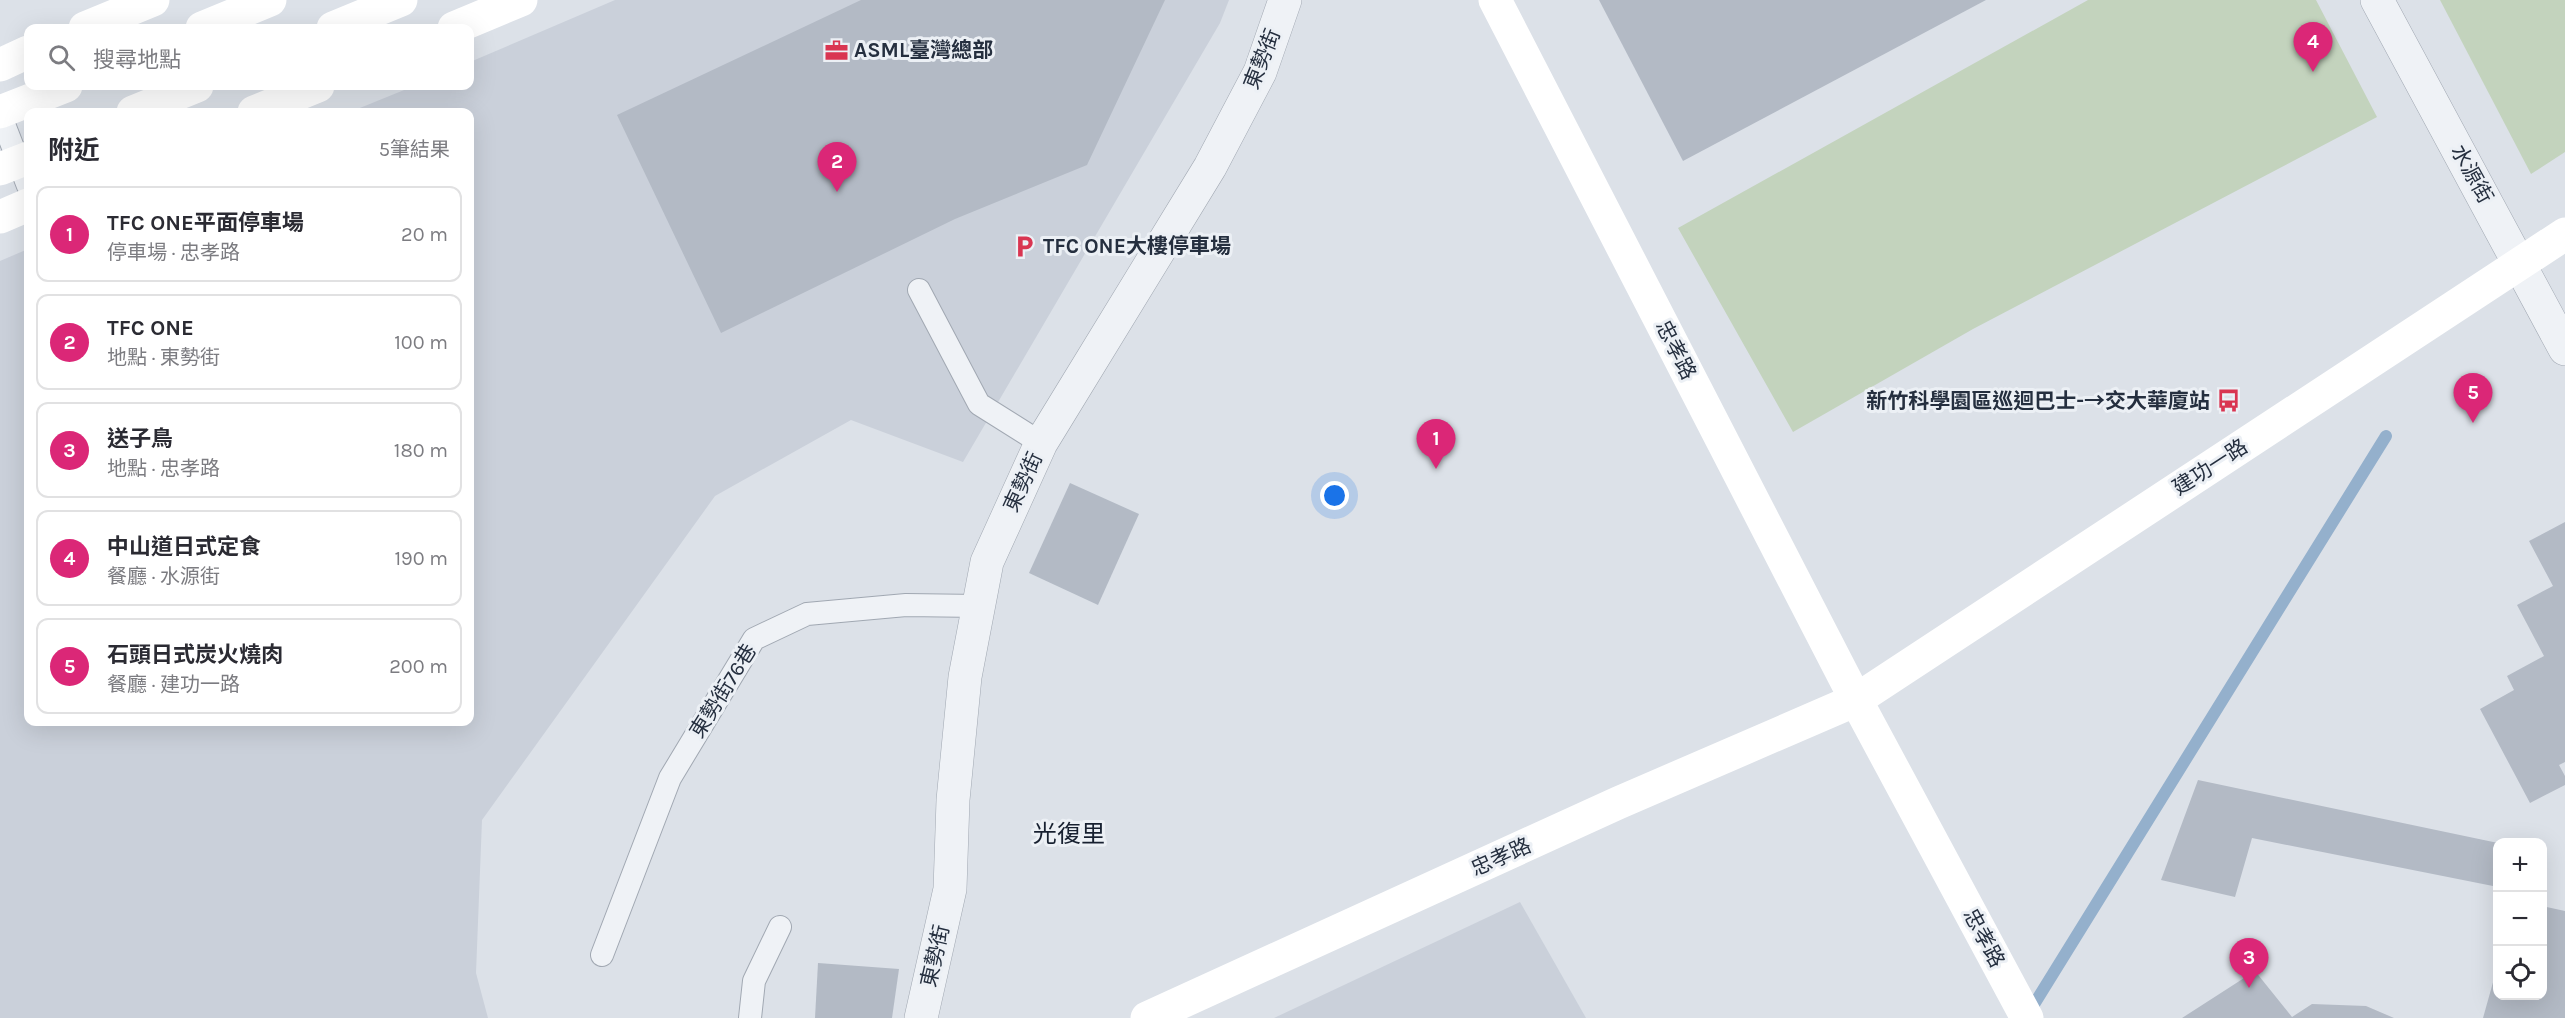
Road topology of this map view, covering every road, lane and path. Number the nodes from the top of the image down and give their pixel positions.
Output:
1 (153, 0) edge
2 (270, 0) edge
3 (401, 0) edge
4 (521, 0) edge
5 (1285, 0) edge
6 (1495, 0) edge
7 (2377, 0) edge
8 (95, 24) edge
9 (212, 24) edge
10 (343, 24) edge
11 (464, 24) edge
12 (24, 54) edge
13 (0, 66) edge
14 (56, 90) edge
15 (187, 90) edge
16 (308, 90) edge
17 (143, 108) edge
18 (264, 108) edge
19 (0, 113) edge
20 (19, 169) edge
21 (24, 207) edge
22 (0, 217) edge
23 (2565, 234) edge
24 (2520, 263) junction
25 (920, 290) dead end
26 (2565, 349) edge
27 (1041, 444) junction
28 (979, 606) junction
29 (1856, 700) junction
30 (780, 927) dead end
31 (602, 955) dead end
32 (2020, 1006) edge
33 (750, 1018) edge
34 (921, 1018) edge
35 (1147, 1018) edge

1 - 8 street
2 - 9 street
3 - 10 street
4 - 11 street
5 - 27 street, 東勢街
6 - 29 street, 忠孝路
7 - 24 street, 水源街
12 - 13 street
14 - 19 street
15 - 17 street
16 - 18 street
19 - 20 lane
21 - 22 street
23 - 24 street, 建功一路
24 - 26 street, 水源街
24 - 29 street, 建功一路
25 - 27 lane
27 - 28 street, 東勢街
28 - 31 lane, 東勢街76巷
28 - 34 street, 東勢街
29 - 32 street, 忠孝路
29 - 35 street, 忠孝路
30 - 33 lane

